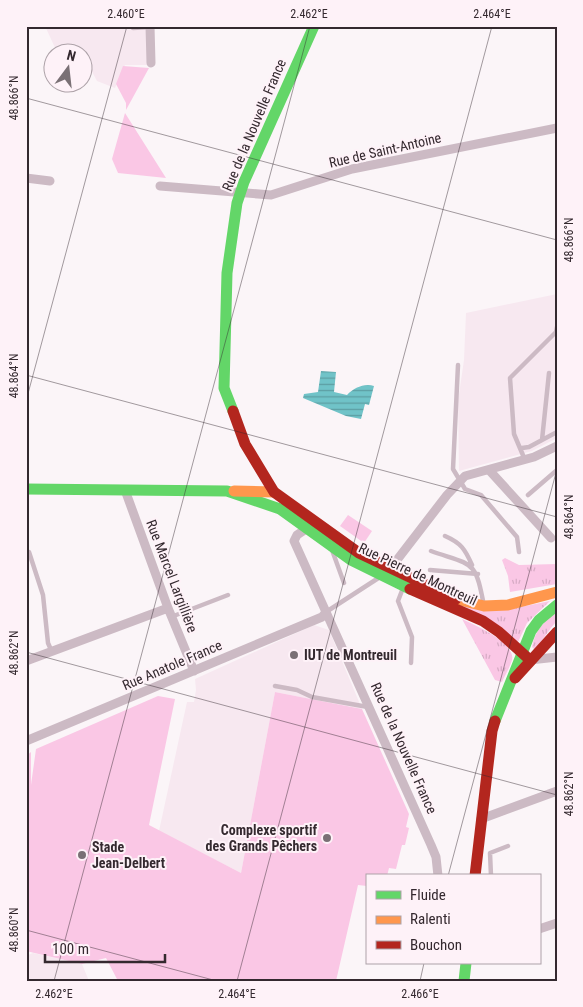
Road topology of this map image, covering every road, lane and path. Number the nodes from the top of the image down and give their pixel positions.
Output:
1 (133, 26) edge
2 (314, 26) edge
3 (150, 27) edge
4 (151, 63) dead end
5 (557, 128) edge
6 (26, 178) edge
7 (50, 181) dead end
8 (160, 186) dead end
9 (239, 194) junction
10 (557, 327) edge
11 (458, 365) dead end
12 (549, 373) dead end
13 (557, 432) edge
14 (542, 440) junction
15 (557, 446) edge
16 (522, 448) junction
17 (525, 460) junction
18 (489, 470) junction
19 (557, 470) edge
20 (459, 481) junction
21 (26, 489) edge
22 (125, 490) junction
23 (528, 495) dead end
24 (266, 496) junction
25 (306, 529) junction
26 (329, 532) junction
27 (445, 536) dead end
28 (551, 538) dead end
29 (331, 548) junction
30 (431, 551) dead end
31 (29, 552) dead end
32 (519, 552) dead end
33 (472, 565) junction
34 (430, 570) dead end
35 (385, 572) junction
36 (478, 574) junction
37 (344, 583) dead end
38 (404, 586) junction
39 (348, 590) dead end
40 (228, 595) dead end
41 (555, 595) edge
42 (351, 596) junction
43 (484, 606) junction
44 (557, 606) edge
45 (170, 612) junction
46 (326, 612) junction
47 (557, 632) edge
48 (52, 652) junction
49 (521, 652) junction
50 (557, 657) edge
51 (530, 660) junction
52 (26, 661) edge
53 (411, 663) dead end
54 (194, 671) junction
55 (275, 686) dead end
56 (506, 690) junction
57 (370, 708) junction
58 (26, 741) edge
59 (557, 791) edge
60 (481, 819) junction
61 (508, 846) dead end
62 (438, 874) edge
63 (475, 874) edge
64 (491, 874) edge
65 (557, 923) edge
66 (540, 930) edge
67 (458, 964) edge
68 (466, 964) edge
69 (458, 981) edge
70 (464, 981) edge

1 - 3 lane
2 - 9 main road, Rue de la Nouvelle France
3 - 4 street
5 - 9 street, Rue de Saint-Antoine
6 - 7 street
8 - 9 street, Rue de Saint-Antoine
9 - 24 main road, Rue de la Nouvelle France
10 - 16 lane
11 - 20 lane
12 - 14 lane
13 - 14 lane
14 - 16 lane
15 - 17 street
16 - 17 lane
17 - 18 street
18 - 20 street
18 - 28 street
19 - 23 lane
20 - 32 lane
20 - 35 street
21 - 22 main road, Rue Pierre de Montreuil
22 - 24 main road, Rue Pierre de Montreuil
22 - 45 street, Rue Marcel Largillière
24 - 25 main road, Rue Pierre de Montreuil
24 - 26 main road, Rue Pierre de Montreuil
25 - 26 lane
25 - 29 main road, Rue Pierre de Montreuil
25 - 46 street, Rue de la Nouvelle France
26 - 35 main road, Rue Pierre de Montreuil
27 - 33 lane
29 - 35 main road, Rue Pierre de Montreuil
29 - 37 lane
30 - 33 lane
31 - 48 lane
33 - 36 lane
34 - 36 lane
35 - 38 main road, Rue Pierre de Montreuil
35 - 42 lane
35 - 43 main road, Rue Pierre de Montreuil
36 - 43 lane
38 - 49 main road, Rue Pierre de Montreuil
38 - 53 lane
39 - 42 lane
40 - 45 lane
41 - 43 main road, Rue Pierre de Montreuil
42 - 46 lane
44 - 49 main road
45 - 48 street
45 - 54 street, Rue Marcel Largillière
46 - 54 street, Rue Anatole France
46 - 57 street, Rue de la Nouvelle France
47 - 51 main road
48 - 52 street
49 - 51 main road, Rue Pierre de Montreuil
49 - 56 main road
50 - 51 street
51 - 56 main road
54 - 58 street, Rue Anatole France
55 - 57 lane
56 - 60 main road
57 - 62 street, Rue de la Nouvelle France
59 - 60 street
60 - 63 main road
61 - 64 lane
65 - 66 street
67 - 69 main road
68 - 70 main road

